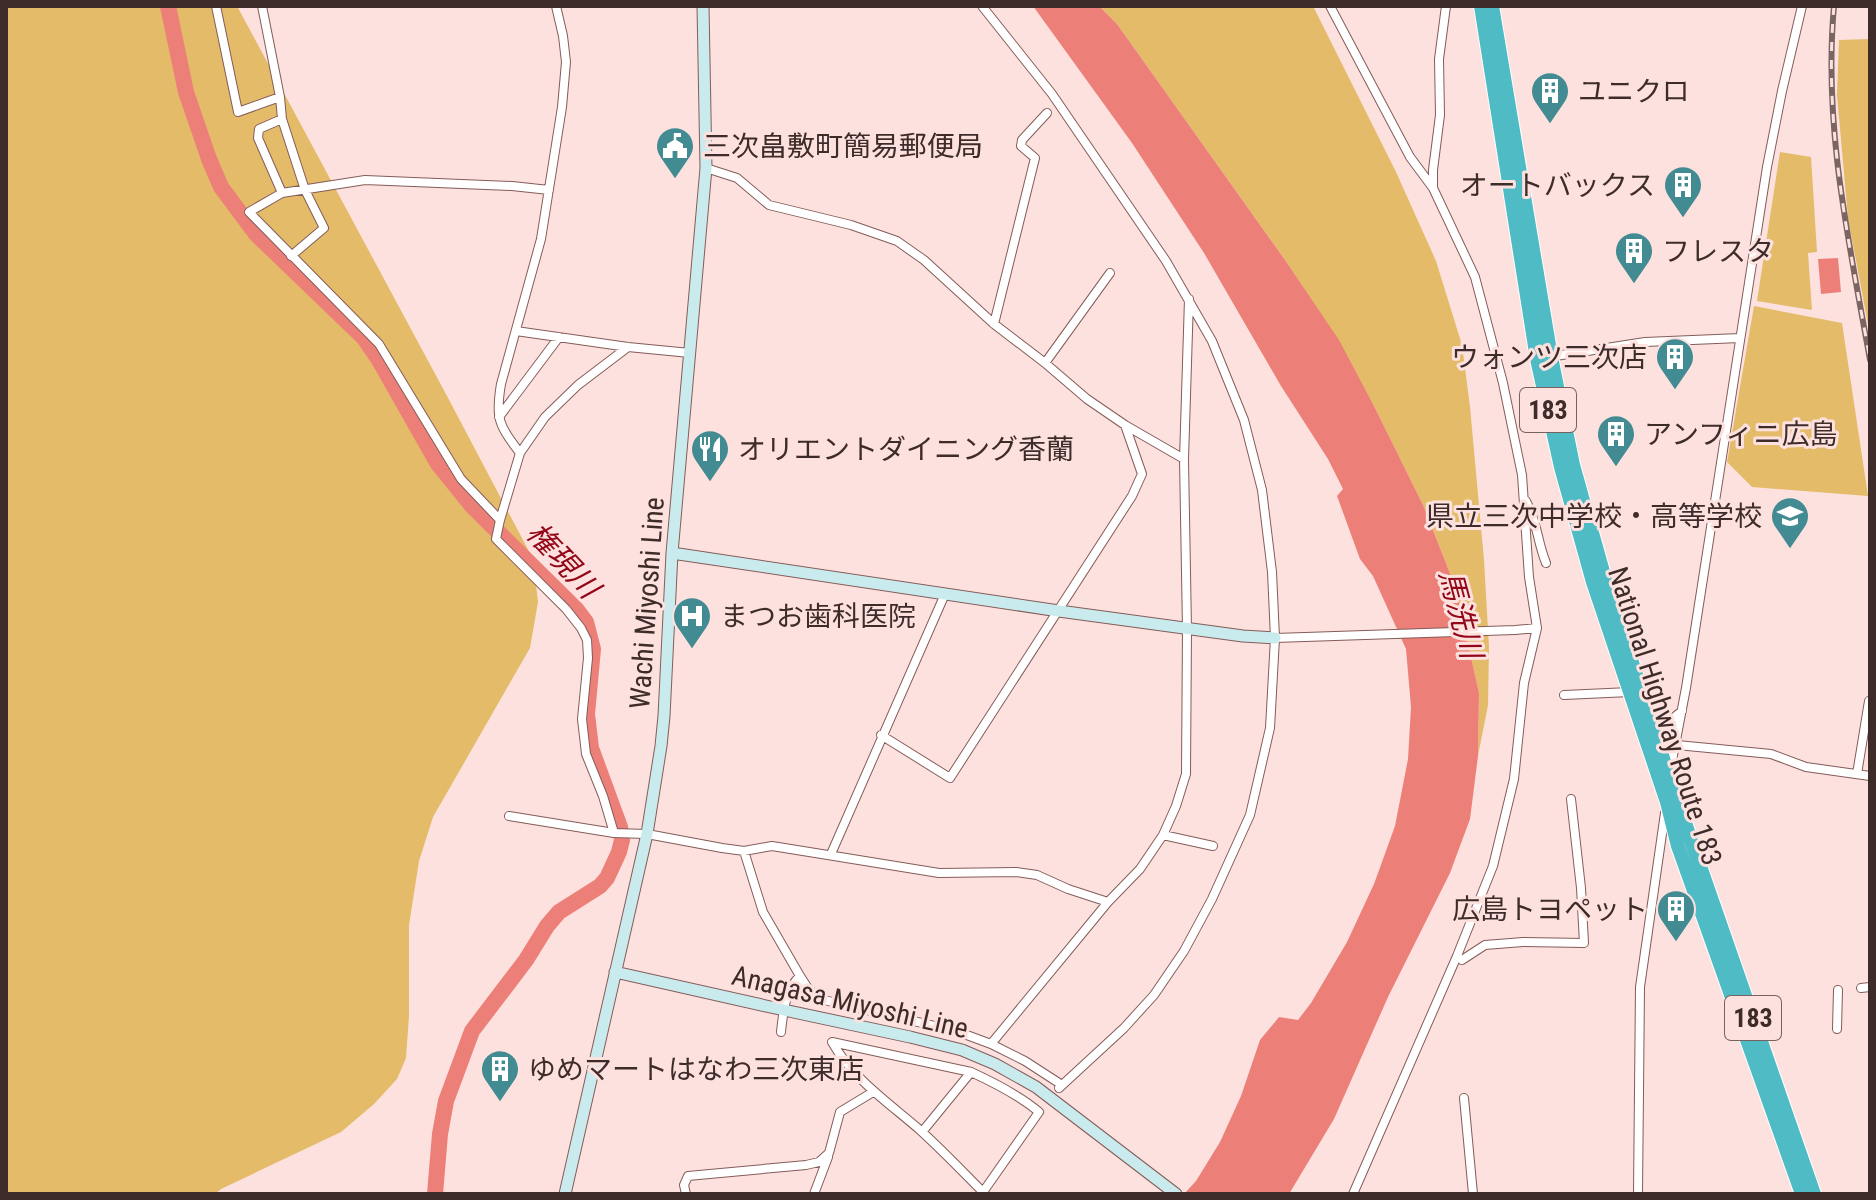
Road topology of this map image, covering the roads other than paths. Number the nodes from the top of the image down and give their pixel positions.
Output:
1 (216, 6) edge
2 (262, 6) edge
3 (556, 6) edge
4 (703, 6) edge
5 (982, 6) edge
6 (1330, 6) edge
7 (1446, 6) edge
8 (1481, 6) edge
9 (1492, 6) edge
10 (1802, 6) edge
11 (280, 97) junction
12 (1047, 113) dead end
13 (282, 119) junction
14 (706, 168) junction
15 (1433, 188) junction
16 (305, 190) junction
17 (549, 190) junction
18 (282, 193) junction
19 (291, 256) junction
20 (1110, 273) dead end
21 (1189, 299) junction
22 (994, 324) junction
23 (516, 331) junction
24 (559, 337) junction
25 (1740, 338) junction
26 (628, 347) junction
27 (690, 353) junction
28 (1544, 358) junction
29 (1045, 363) junction
30 (498, 418) junction
31 (1125, 425) junction
32 (520, 453) junction
33 (1184, 459) junction
34 (1523, 497) junction
35 (499, 522) junction
36 (672, 553) junction
37 (1546, 563) dead end
38 (945, 594) junction
39 (1059, 611) junction
40 (1537, 628) junction
41 (1187, 629) junction
42 (1275, 638) junction
43 (1630, 692) junction
44 (1564, 695) dead end
45 (1869, 701) edge
46 (1647, 708) junction
47 (1682, 711) junction
48 (881, 735) junction
49 (1677, 745) junction
50 (1857, 774) junction
51 (1870, 776) edge
52 (1669, 777) junction
53 (1571, 799) dead end
54 (1667, 802) junction
55 (509, 816) dead end
56 (616, 833) junction
57 (647, 834) junction
58 (1163, 835) junction
59 (1213, 846) dead end
60 (744, 851) junction
61 (831, 854) junction
62 (1659, 855) junction
63 (1682, 856) junction
64 (1108, 902) junction
65 (1462, 960) dead end
66 (615, 972) junction
67 (800, 976) junction
68 (1838, 990) dead end
69 (784, 1010) junction
70 (1837, 1029) dead end
71 (781, 1032) dead end
72 (991, 1044) junction
73 (971, 1072) junction
74 (873, 1092) junction
75 (1464, 1098) dead end
76 (922, 1132) junction
77 (829, 1153) junction
78 (565, 1194) edge
79 (686, 1194) edge
80 (814, 1194) edge
81 (1176, 1194) edge
82 (1353, 1194) edge
83 (1473, 1194) edge
84 (1638, 1194) edge
85 (1802, 1194) edge
86 (1814, 1194) edge

1 - 11 street
2 - 11 street
3 - 17 street
4 - 14 main road, Wachi Miyoshi Line
5 - 21 street
6 - 15 street
7 - 15 street
8 - 28 highway, National Highway Route 183 / 183
9 - 28 highway, National Highway Route 183 / 183
10 - 25 street
11 - 13 street
12 - 22 street
13 - 16 street
13 - 18 street
14 - 22 street
14 - 27 main road, Wachi Miyoshi Line
15 - 34 street
16 - 17 street
16 - 18 street
16 - 19 street
17 - 23 street
18 - 19 street
19 - 35 street
20 - 29 street
21 - 33 street
21 - 42 street
22 - 29 street
23 - 24 street
23 - 30 street
24 - 26 street
24 - 30 street
25 - 28 street
25 - 47 street
26 - 27 street
26 - 32 street
27 - 36 main road, Wachi Miyoshi Line
28 - 43 highway, National Highway Route 183 / 183
28 - 46 highway, National Highway Route 183 / 183
29 - 31 street
30 - 32 street
31 - 33 street
31 - 39 street
32 - 35 street
33 - 41 street
34 - 37 street
34 - 40 street
35 - 56 street
36 - 38 main road
36 - 57 main road, Wachi Miyoshi Line
38 - 39 main road
38 - 48 street
39 - 41 main road
39 - 48 street
40 - 42 street
40 - 82 street
41 - 42 main road
41 - 58 street
42 - 72 street
43 - 44 street
43 - 54 highway, National Highway Route 183 / 183
45 - 50 street
46 - 47 street
46 - 52 highway, National Highway Route 183 / 183
47 - 49 street
48 - 61 street
49 - 50 street
49 - 52 street
50 - 51 street
52 - 54 street
52 - 86 highway, National Highway Route 183 / 183
53 - 65 street
54 - 62 street
54 - 63 highway, National Highway Route 183 / 183
55 - 56 street
56 - 57 street
57 - 60 street
57 - 66 main road, Wachi Miyoshi Line
58 - 59 street
58 - 64 street
60 - 61 street
60 - 67 street
61 - 64 street
62 - 63 street
62 - 84 street
63 - 85 highway, National Highway Route 183 / 183
64 - 72 street
66 - 69 main road, Anagasa Miyoshi Line
66 - 78 main road, Wachi Miyoshi Line
67 - 69 street
67 - 72 street
68 - 70 street
69 - 71 street
69 - 81 main road, Anagasa Miyoshi Line
73 - 74 street
73 - 76 street
73 - 76 street
74 - 76 street
74 - 77 street
75 - 83 street
77 - 79 street
77 - 80 street

